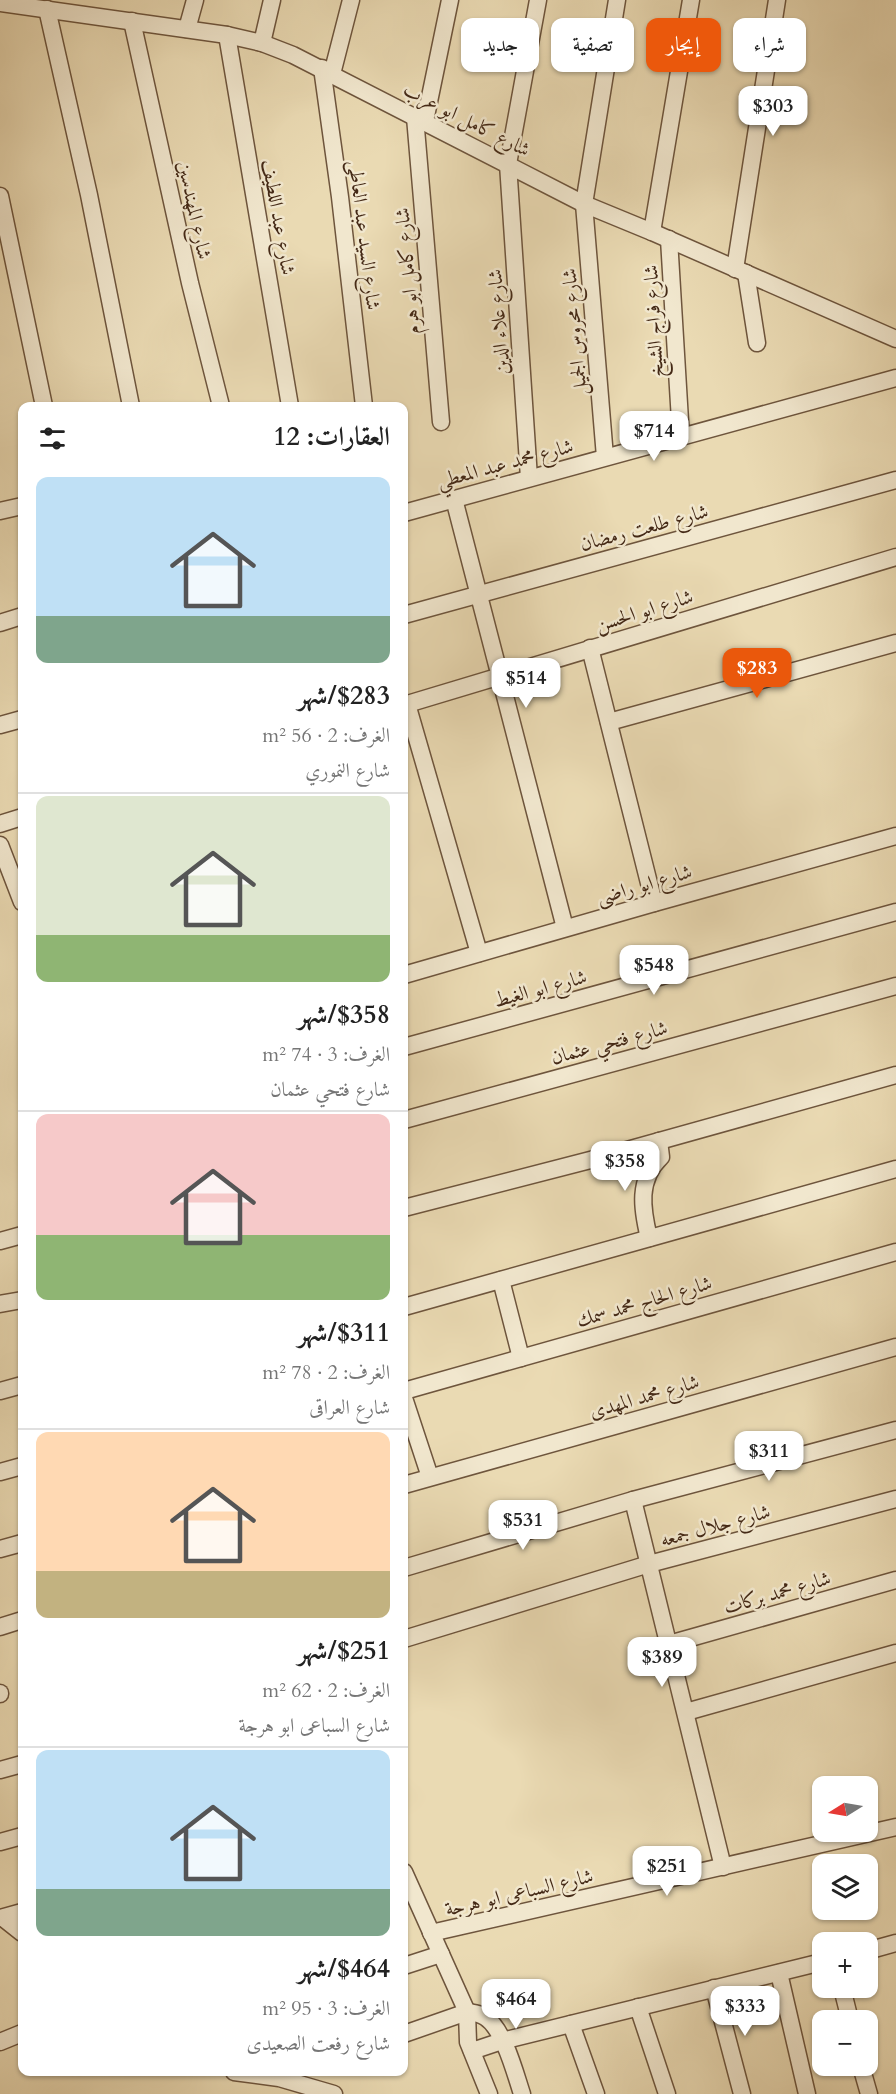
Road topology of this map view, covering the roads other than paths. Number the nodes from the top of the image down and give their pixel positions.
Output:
1 (195, 0) edge
2 (272, 0) edge
3 (351, 0) edge
4 (450, 0) edge
5 (538, 0) edge
6 (617, 0) edge
7 (691, 0) edge
8 (777, 0) edge
9 (0, 3) edge
10 (45, 6) edge
11 (132, 21) junction
12 (187, 29) junction
13 (227, 35) junction
14 (262, 43) junction
15 (327, 71) junction
16 (420, 119) junction
17 (508, 164) junction
18 (0, 196) edge
19 (584, 204) junction
20 (652, 232) junction
21 (669, 239) junction
22 (740, 271) junction
23 (896, 339) edge
24 (757, 343) dead end
25 (896, 378) edge
26 (43, 402) edge
27 (130, 402) edge
28 (220, 402) edge
29 (289, 402) edge
30 (364, 402) edge
31 (441, 422) dead end
32 (681, 437) junction
33 (605, 457) junction
34 (529, 478) junction
35 (896, 480) edge
36 (454, 499) junction
37 (18, 507) edge
38 (0, 511) edge
39 (408, 512) edge
40 (896, 557) edge
41 (479, 594) junction
42 (408, 614) edge
43 (18, 617) edge
44 (0, 622) edge
45 (896, 643) edge
46 (590, 648) junction
47 (499, 675) junction
48 (408, 703) edge
49 (408, 714) edge
50 (18, 720) edge
51 (609, 722) junction
52 (0, 725) edge
53 (18, 818) edge
54 (0, 824) edge
55 (896, 836) edge
56 (0, 845) edge
57 (18, 892) edge
58 (654, 903) junction
59 (896, 912) edge
60 (566, 928) junction
61 (479, 953) junction
62 (408, 974) edge
63 (896, 986) edge
64 (408, 1046) edge
65 (896, 1075) edge
66 (408, 1119) edge
67 (659, 1141) junction
68 (896, 1169) edge
69 (408, 1207) edge
70 (18, 1236) edge
71 (649, 1239) junction
72 (0, 1241) edge
73 (896, 1252) edge
74 (501, 1280) junction
75 (18, 1301) edge
76 (0, 1304) edge
77 (408, 1306) edge
78 (896, 1347) edge
79 (521, 1358) junction
80 (18, 1386) edge
81 (408, 1390) edge
82 (0, 1391) edge
83 (408, 1410) edge
84 (896, 1430) edge
85 (18, 1467) edge
86 (0, 1472) edge
87 (430, 1477) junction
88 (408, 1484) edge
89 (896, 1499) edge
90 (633, 1500) junction
91 (18, 1544) edge
92 (0, 1549) edge
93 (649, 1564) junction
94 (408, 1567) edge
95 (896, 1580) edge
96 (18, 1621) edge
97 (0, 1627) edge
98 (408, 1638) edge
99 (669, 1644) junction
100 (896, 1653) edge
101 (686, 1712) junction
102 (18, 1765) edge
103 (0, 1770) edge
104 (896, 1827) edge
105 (18, 1837) edge
106 (0, 1842) edge
107 (723, 1867) junction
108 (408, 1884) edge
109 (18, 1913) edge
110 (1, 1918) edge
111 (18, 1930) edge
112 (431, 1933) junction
113 (896, 1943) edge
114 (878, 1948) edge
115 (441, 1954) junction
116 (408, 1965) edge
117 (812, 1965) edge
118 (779, 1973) junction
119 (714, 1988) junction
120 (638, 2007) junction
121 (467, 2012) junction
122 (571, 2024) junction
123 (408, 2033) edge
124 (18, 2035) edge
125 (502, 2041) junction
126 (0, 2042) edge
127 (472, 2051) junction
128 (264, 2076) edge
129 (285, 2076) edge
130 (864, 2076) edge
131 (279, 2078) junction
132 (328, 2092) edge
133 (301, 2094) edge
134 (489, 2094) edge
135 (522, 2094) edge
136 (596, 2094) edge
137 (667, 2094) edge
138 (742, 2094) edge
139 (807, 2094) edge
140 (869, 2094) edge

1 - 12 street
2 - 14 street
3 - 15 street
4 - 16 street, شارع كامل ابو هرم
5 - 17 street, شارع علاء الدين
6 - 19 street, شارع محروس الجميل
7 - 20 street
8 - 22 street
9 - 10 street, شارع كامل ابو عرب
10 - 11 street, شارع كامل ابو عرب
10 - 27 street
11 - 12 street, شارع كامل ابو عرب
11 - 28 street, شارع المهندسين
12 - 13 street, شارع كامل ابو عرب
13 - 14 street, شارع كامل ابو عرب
13 - 29 street, شارع عبد اللطيف
14 - 15 street, شارع كامل ابو عرب
15 - 16 street, شارع كامل ابو عرب
15 - 30 street, شارع السيد عبد العاطى
16 - 17 street, شارع كامل ابو عرب
16 - 31 street, شارع كامل ابو هرم
17 - 19 street, شارع كامل ابو عرب
17 - 34 street, شارع علاء الدين
18 - 26 street
19 - 20 street, شارع كامل ابو عرب
19 - 33 street, شارع محروس الجميل
20 - 21 street, شارع كامل ابو عرب
21 - 22 street, شارع كامل ابو عرب
21 - 32 street, شارع فراج الشيخ
22 - 23 street, شارع كامل ابو عرب
22 - 24 street
25 - 32 street, شارع محمد عبد المعطي
32 - 33 street, شارع محمد عبد المعطي
33 - 34 street, شارع محمد عبد المعطي
34 - 36 street, شارع محمد عبد المعطي
35 - 41 street, شارع طلعت رمضان
36 - 39 street, شارع محمد عبد المعطي
36 - 41 street
37 - 38 street
40 - 46 street, شارع ابو الحسن
41 - 42 street, شارع طلعت رمضان
41 - 47 street
43 - 44 street
45 - 51 street
46 - 47 street, شارع ابو الحسن
46 - 51 street
47 - 48 street, شارع ابو الحسن
47 - 60 street
49 - 61 street
50 - 52 street
51 - 58 street
53 - 54 street
55 - 58 street, شارع ابو راضى
56 - 57 street
58 - 60 street, شارع ابو راضى
59 - 64 street, شارع ابو الغيط
60 - 61 street, شارع ابو راضى
61 - 62 street, شارع ابو راضى
63 - 66 street, شارع فتحي عثمان
65 - 67 street
67 - 69 street
67 - 71 street
68 - 71 street
70 - 72 street
71 - 74 street
73 - 79 street, شارع الحاج محمد سمك
74 - 77 street
74 - 79 street
75 - 76 street
78 - 87 street, شارع محمد المهدى
79 - 81 street, شارع الحاج محمد سمك
80 - 82 street
83 - 87 street
84 - 90 street
85 - 86 street
87 - 88 street, شارع محمد المهدى
89 - 93 street, شارع جلال جمعه
90 - 93 street
90 - 94 street
91 - 92 street
93 - 98 street, شارع جلال جمعه
93 - 99 street
95 - 99 street, شارع محمد بركات
96 - 97 street
99 - 101 street
100 - 101 street
101 - 107 street
102 - 103 street
104 - 107 street, شارع السباعى ابو هرجة
105 - 106 street
107 - 112 street, شارع السباعى ابو هرجة
108 - 112 street
109 - 110 street
110 - 111 street
112 - 115 street
113 - 114 street
115 - 116 street
115 - 121 street
117 - 118 street
118 - 119 street
118 - 139 street
119 - 120 street
119 - 138 street
120 - 122 street
120 - 137 street
121 - 123 street
121 - 125 street
121 - 127 street
122 - 125 street
122 - 136 street
124 - 126 street
125 - 127 street
125 - 135 street
127 - 134 street
128 - 131 street
129 - 131 street
130 - 140 street
131 - 132 street
132 - 133 street

